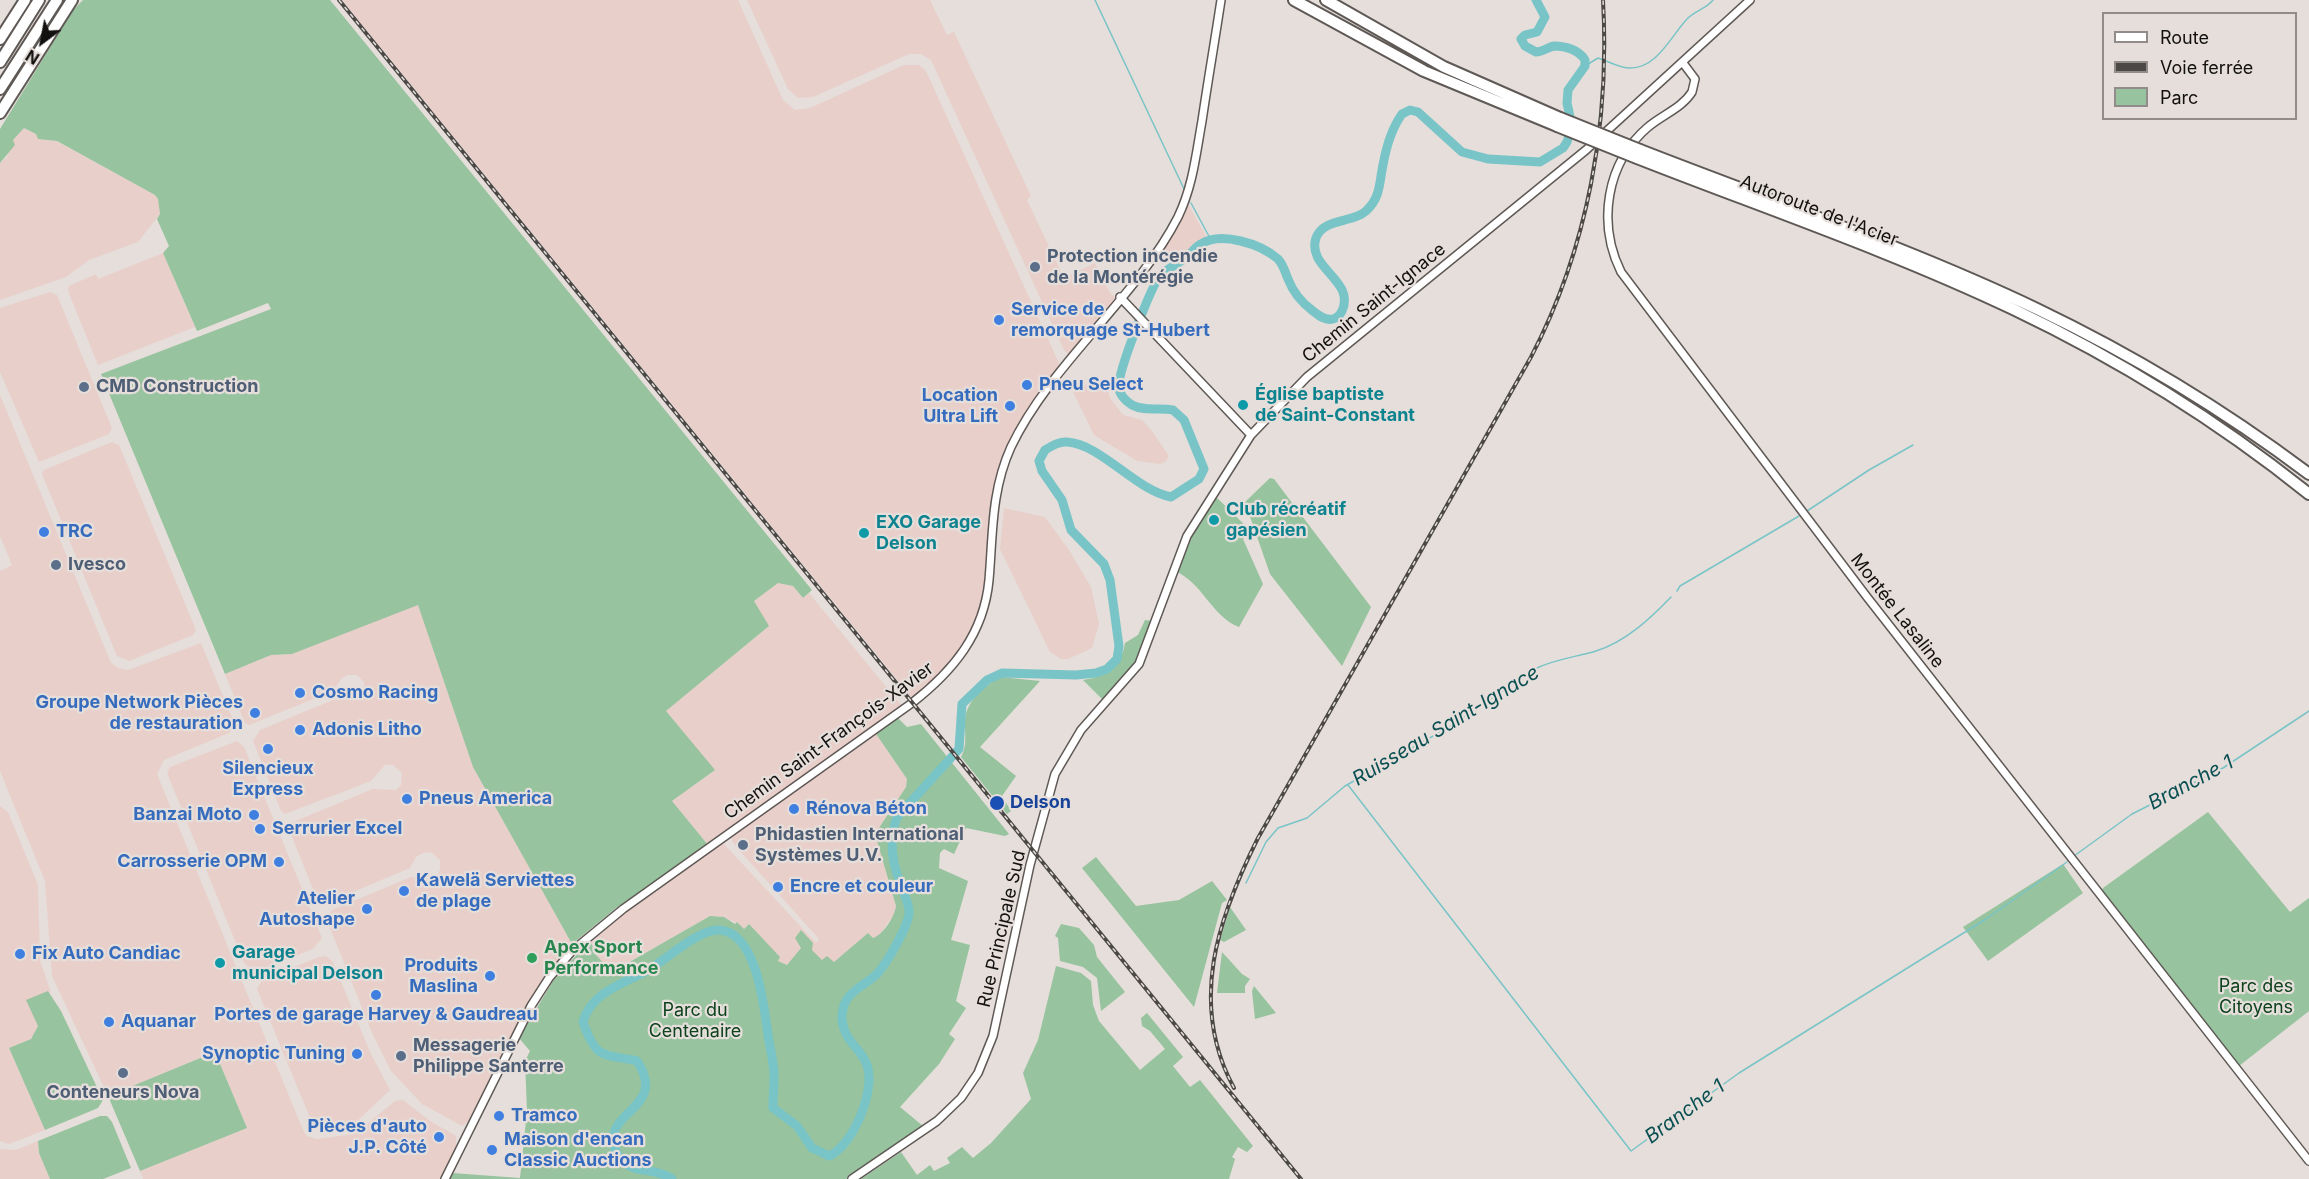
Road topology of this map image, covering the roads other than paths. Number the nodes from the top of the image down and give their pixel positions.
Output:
1 (25, 0) edge
2 (39, 0) edge
3 (57, 0) edge
4 (1221, 0) edge
5 (1294, 0) edge
6 (1326, 0) edge
7 (1750, 0) edge
8 (69, 4) edge
9 (0, 39) edge
10 (27, 47) junction
11 (0, 62) edge
12 (1683, 63) junction
13 (0, 89) edge
14 (0, 113) edge
15 (1558, 122) junction
16 (1639, 154) junction
17 (1120, 297) junction
18 (1251, 435) junction
19 (2309, 474) edge
20 (2309, 494) edge
21 (1144, 655) joint
22 (2309, 1161) edge
23 (445, 1179) edge
24 (852, 1179) edge

1 - 9 highway
2 - 11 highway
3 - 10 highway
4 - 17 street, Chemin Saint-François-Xavier
5 - 15 highway, Autoroute de l'Acier
6 - 15 highway, Autoroute de l'Acier
7 - 12 street, Chemin Saint-Ignace
8 - 10 highway
8 - 14 highway
10 - 13 highway
12 - 18 street, Chemin Saint-Ignace
12 - 22 street, Montée Lasaline
15 - 16 highway, Autoroute de l'Acier, bridge
16 - 19 highway, Autoroute de l'Acier
16 - 20 highway, Autoroute de l'Acier
17 - 18 street
17 - 23 street, Chemin Saint-François-Xavier
18 - 21 street, Chemin Saint-Ignace
21 - 24 street, Rue Principale Sud

